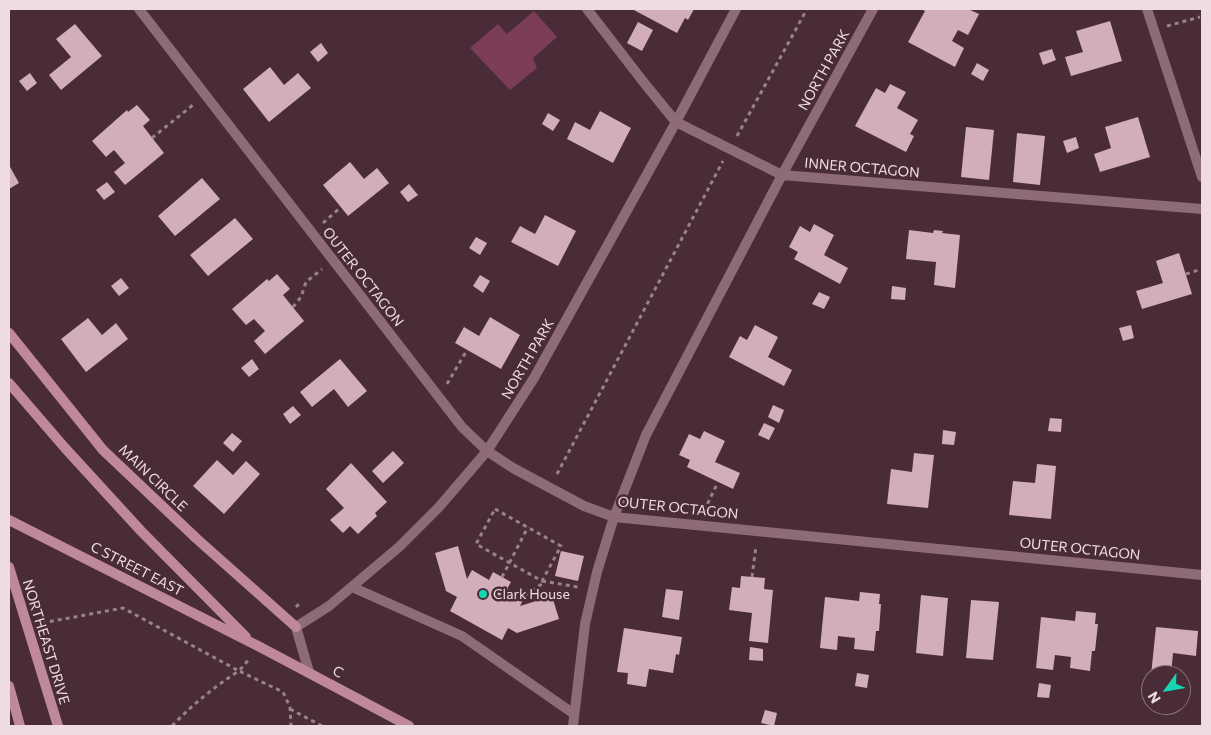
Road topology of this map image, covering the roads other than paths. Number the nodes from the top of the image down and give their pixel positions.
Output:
1 (139, 9) edge
2 (587, 9) edge
3 (736, 9) edge
4 (873, 9) edge
5 (1147, 9) edge
6 (676, 122) junction
7 (782, 175) junction
8 (1202, 177) edge
9 (1202, 209) edge
10 (9, 332) edge
11 (9, 382) edge
12 (487, 451) junction
13 (614, 517) junction
14 (9, 520) edge
15 (9, 567) edge
16 (1202, 575) edge
17 (352, 587) junction
18 (296, 627) junction
19 (252, 643) junction
20 (309, 672) junction
21 (9, 686) edge
22 (574, 714) junction
23 (20, 726) edge
24 (58, 726) edge
25 (410, 726) edge
26 (573, 726) edge

1 - 12 street, OUTER OCTAGON
2 - 6 street, INNER OCTAGON
3 - 6 street, NORTH PARK
4 - 7 street, NORTH PARK
5 - 8 street
6 - 7 street, INNER OCTAGON
6 - 12 street, NORTH PARK
7 - 9 street, INNER OCTAGON
7 - 13 street, NORTH PARK
10 - 18 street, MAIN CIRCLE
11 - 19 street
12 - 13 street, OUTER OCTAGON
12 - 17 street, NORTH PARK
13 - 16 street, OUTER OCTAGON
13 - 22 street, NORTH PARK
14 - 19 street, C STREET EAST
15 - 24 street, NORTHEAST DRIVE
17 - 18 street, NORTH PARK
17 - 22 street
18 - 20 street
19 - 20 street, C
20 - 25 street, C
21 - 23 street
22 - 26 street, NORTH PARK

